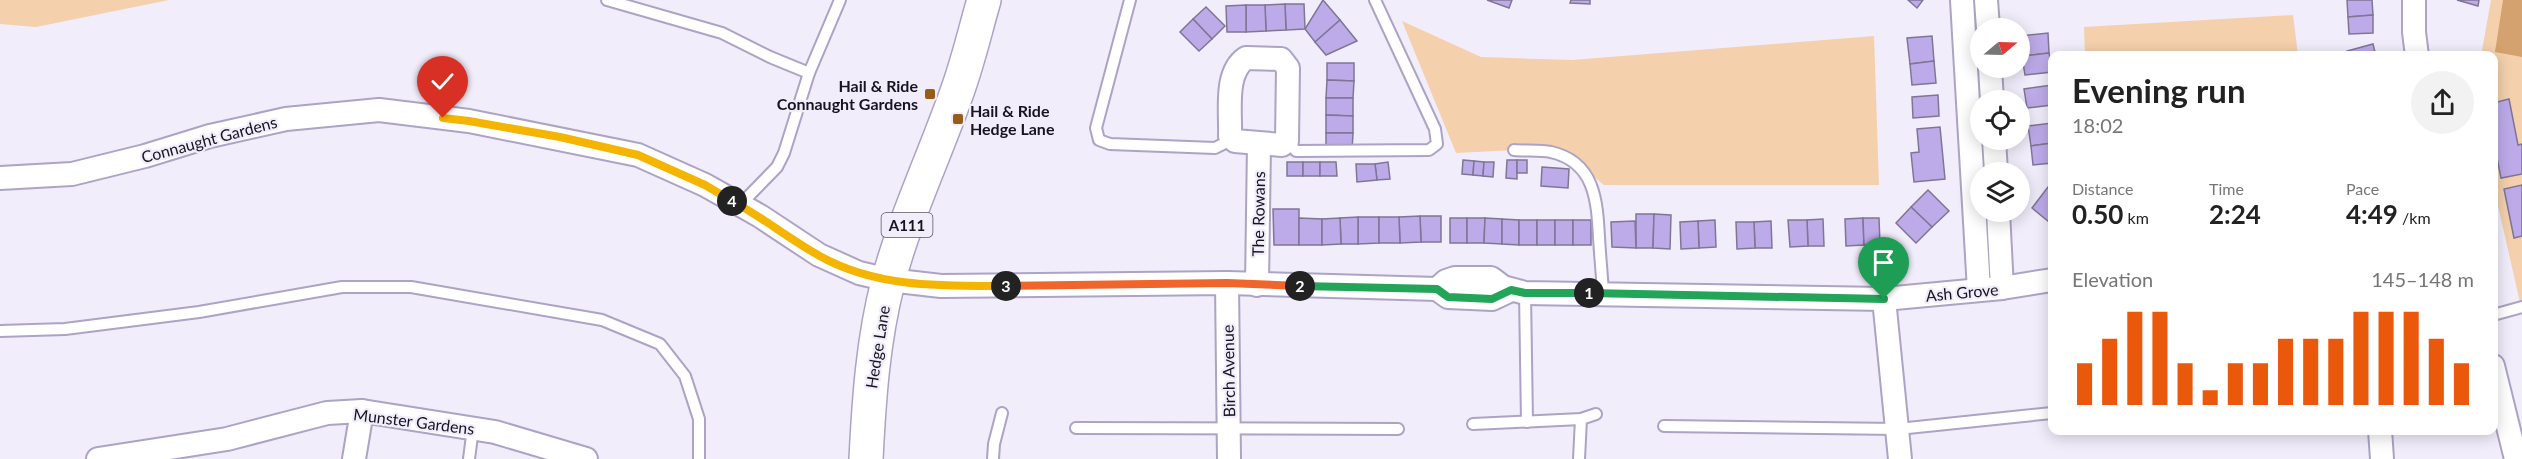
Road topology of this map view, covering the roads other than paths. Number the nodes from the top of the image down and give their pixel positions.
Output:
1 (607, 0) edge
2 (840, 0) edge
3 (984, 0) edge
4 (1130, 0) edge
5 (1375, 0) edge
6 (1962, 0) edge
7 (1986, 0) edge
8 (2414, 0) edge
9 (1987, 18) edge
10 (2416, 51) edge
11 (809, 73) junction
12 (1233, 139) junction
13 (1287, 141) junction
14 (1259, 144) junction
15 (1514, 150) dead end
16 (0, 178) edge
17 (740, 205) junction
18 (1999, 222) edge
19 (889, 280) junction
20 (2048, 281) edge
21 (1227, 283) junction
22 (1257, 285) junction
23 (2002, 288) junction
24 (1979, 290) junction
25 (1518, 291) junction
26 (1603, 293) junction
27 (1884, 299) junction
28 (2522, 307) edge
29 (2498, 314) edge
30 (0, 331) edge
31 (2498, 386) edge
32 (362, 411) junction
33 (2048, 412) edge
34 (1002, 413) dead end
35 (1596, 414) dead end
36 (1581, 419) junction
37 (1527, 422) junction
38 (1473, 424) dead end
39 (1664, 426) dead end
40 (472, 428) junction
41 (1076, 428) dead end
42 (1398, 429) dead end
43 (1898, 429) junction
44 (1229, 430) junction
45 (2380, 435) edge
46 (98, 459) edge
47 (354, 459) edge
48 (469, 459) edge
49 (586, 459) edge
50 (699, 459) edge
51 (866, 459) edge
52 (993, 459) edge
53 (1229, 459) edge
54 (1579, 459) edge
55 (1900, 459) edge
56 (2382, 459) edge
57 (2516, 459) edge

1 - 11 lane
2 - 11 lane
3 - 19 main road, Hedge Lane / A111
4 - 12 lane
5 - 13 lane
6 - 24 street
7 - 9 street
8 - 10 street
11 - 17 lane
12 - 13 street
12 - 14 street
13 - 14 street
14 - 22 street, The Rowans
15 - 26 lane
16 - 17 street, Connaught Gardens
17 - 19 street, Connaught Gardens
18 - 23 street
19 - 21 street, Ash Grove
19 - 51 main road, Hedge Lane / A111
20 - 23 street, Ash Grove
21 - 22 street, Ash Grove
21 - 44 street, Birch Avenue
22 - 25 street, Ash Grove
23 - 24 street, Ash Grove
24 - 27 street, Ash Grove
25 - 26 street, Ash Grove
25 - 37 lane
26 - 27 street, Ash Grove
27 - 43 street
28 - 29 lane
30 - 50 lane
31 - 57 street
32 - 40 street, Munster Gardens
32 - 46 street, Munster Gardens
32 - 47 street
33 - 43 lane
34 - 52 lane
35 - 36 lane
36 - 37 lane
36 - 54 lane
37 - 38 lane
39 - 43 lane
40 - 48 lane
40 - 49 street, Munster Gardens
41 - 44 lane
42 - 44 lane
43 - 55 street
44 - 53 street, Birch Avenue
45 - 56 street

